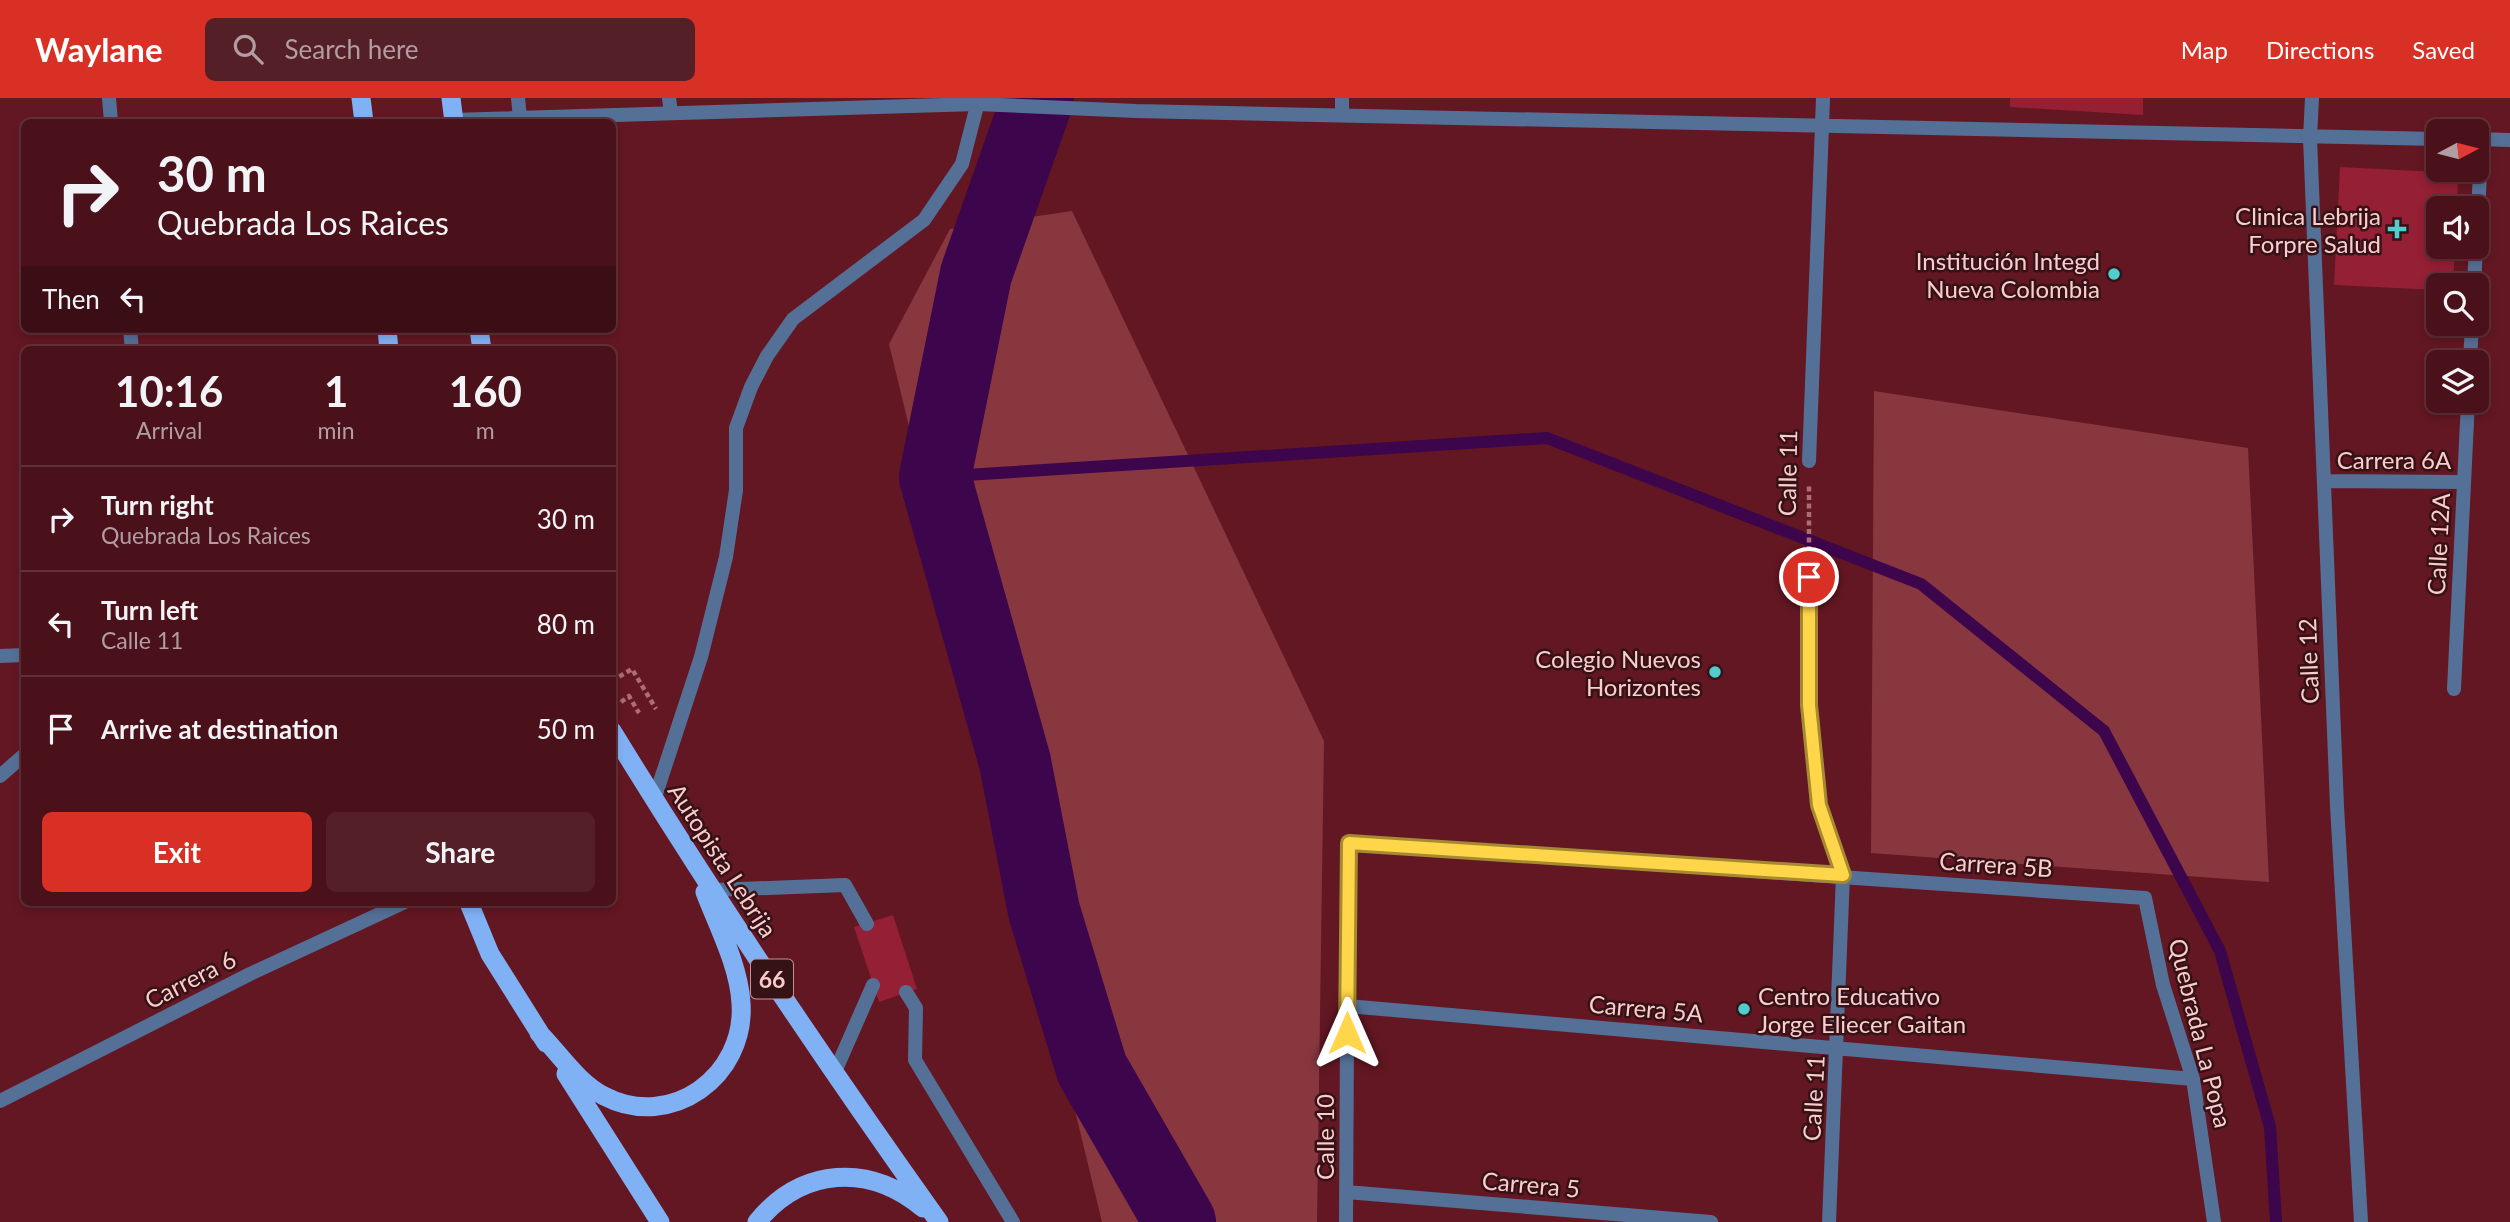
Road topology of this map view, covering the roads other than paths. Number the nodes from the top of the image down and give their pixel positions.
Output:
1 (109, 98) edge
2 (361, 98) edge
3 (451, 98) edge
4 (518, 98) edge
5 (669, 98) edge
6 (1342, 98) edge
7 (1823, 98) edge
8 (2312, 98) edge
9 (978, 101) edge
10 (921, 102) edge
11 (771, 104) edge
12 (671, 113) junction
13 (1342, 115) junction
14 (520, 118) junction
15 (111, 119) edge
16 (364, 119) edge
17 (454, 119) edge
18 (498, 119) edge
19 (1822, 126) junction
20 (2310, 138) junction
21 (2426, 139) edge
22 (2489, 139) edge
23 (2510, 140) edge
24 (2467, 413) edge
25 (1809, 461) road end
26 (2324, 481) junction
27 (2463, 482) junction
28 (1809, 577) road end
29 (21, 655) edge
30 (0, 656) edge
31 (2454, 689) dead end
32 (616, 738) edge
33 (21, 758) edge
34 (0, 776) edge
35 (654, 800) junction
36 (1349, 843) joint
37 (693, 862) junction
38 (1843, 875) junction
39 (714, 890) junction
40 (2145, 898) joint
41 (397, 906) edge
42 (470, 906) edge
43 (867, 924) dead end
44 (873, 985) dead end
45 (906, 992) dead end
46 (1347, 1006) junction
47 (539, 1033) junction
48 (1838, 1046) junction
49 (834, 1074) junction
50 (2193, 1079) junction
51 (0, 1101) edge
52 (1346, 1192) junction
53 (660, 1222) edge
54 (757, 1222) edge
55 (937, 1222) edge
56 (1013, 1222) edge
57 (1346, 1222) edge
58 (1712, 1222) edge
59 (1829, 1222) edge
60 (2214, 1222) edge
61 (2361, 1222) edge

1 - 15 street
2 - 16 highway
3 - 17 highway
4 - 14 street
5 - 12 street
6 - 13 street
7 - 19 street, Calle 11
8 - 20 street, Calle 12
9 - 10 street
9 - 13 street
9 - 35 street
10 - 11 street
11 - 12 street
12 - 14 street
13 - 19 street
14 - 18 street
19 - 20 street
19 - 25 street, Calle 11
20 - 21 street
20 - 26 street, Calle 12
22 - 23 street
24 - 27 street, Calle 12A
26 - 27 street, Carrera 6A
26 - 61 street, Calle 12
27 - 31 street, Calle 12A
28 - 38 street, Calle 11
29 - 30 street
32 - 35 highway, Autopista Lebrija / 66
33 - 34 street
35 - 37 highway, Autopista Lebrija / 66
36 - 38 street, Carrera 5B
36 - 46 street, Calle 10
37 - 39 highway, Autopista Lebrija / 66
37 - 47 highway
38 - 40 street, Carrera 5B
38 - 48 street, Calle 11
39 - 43 street
39 - 49 highway, Autopista Lebrija / 66
40 - 50 street, Quebrada La Popa
41 - 51 street, Carrera 6
42 - 47 highway
44 - 49 street
45 - 56 street
46 - 48 street, Carrera 5A
46 - 52 street, Calle 10
47 - 53 highway
48 - 50 street, Carrera 5A
48 - 59 street, Calle 11
49 - 55 highway, Autopista Lebrija / 66
50 - 60 street, Quebrada La Popa
52 - 57 street, Calle 10
52 - 58 street, Carrera 5
54 - 55 highway

